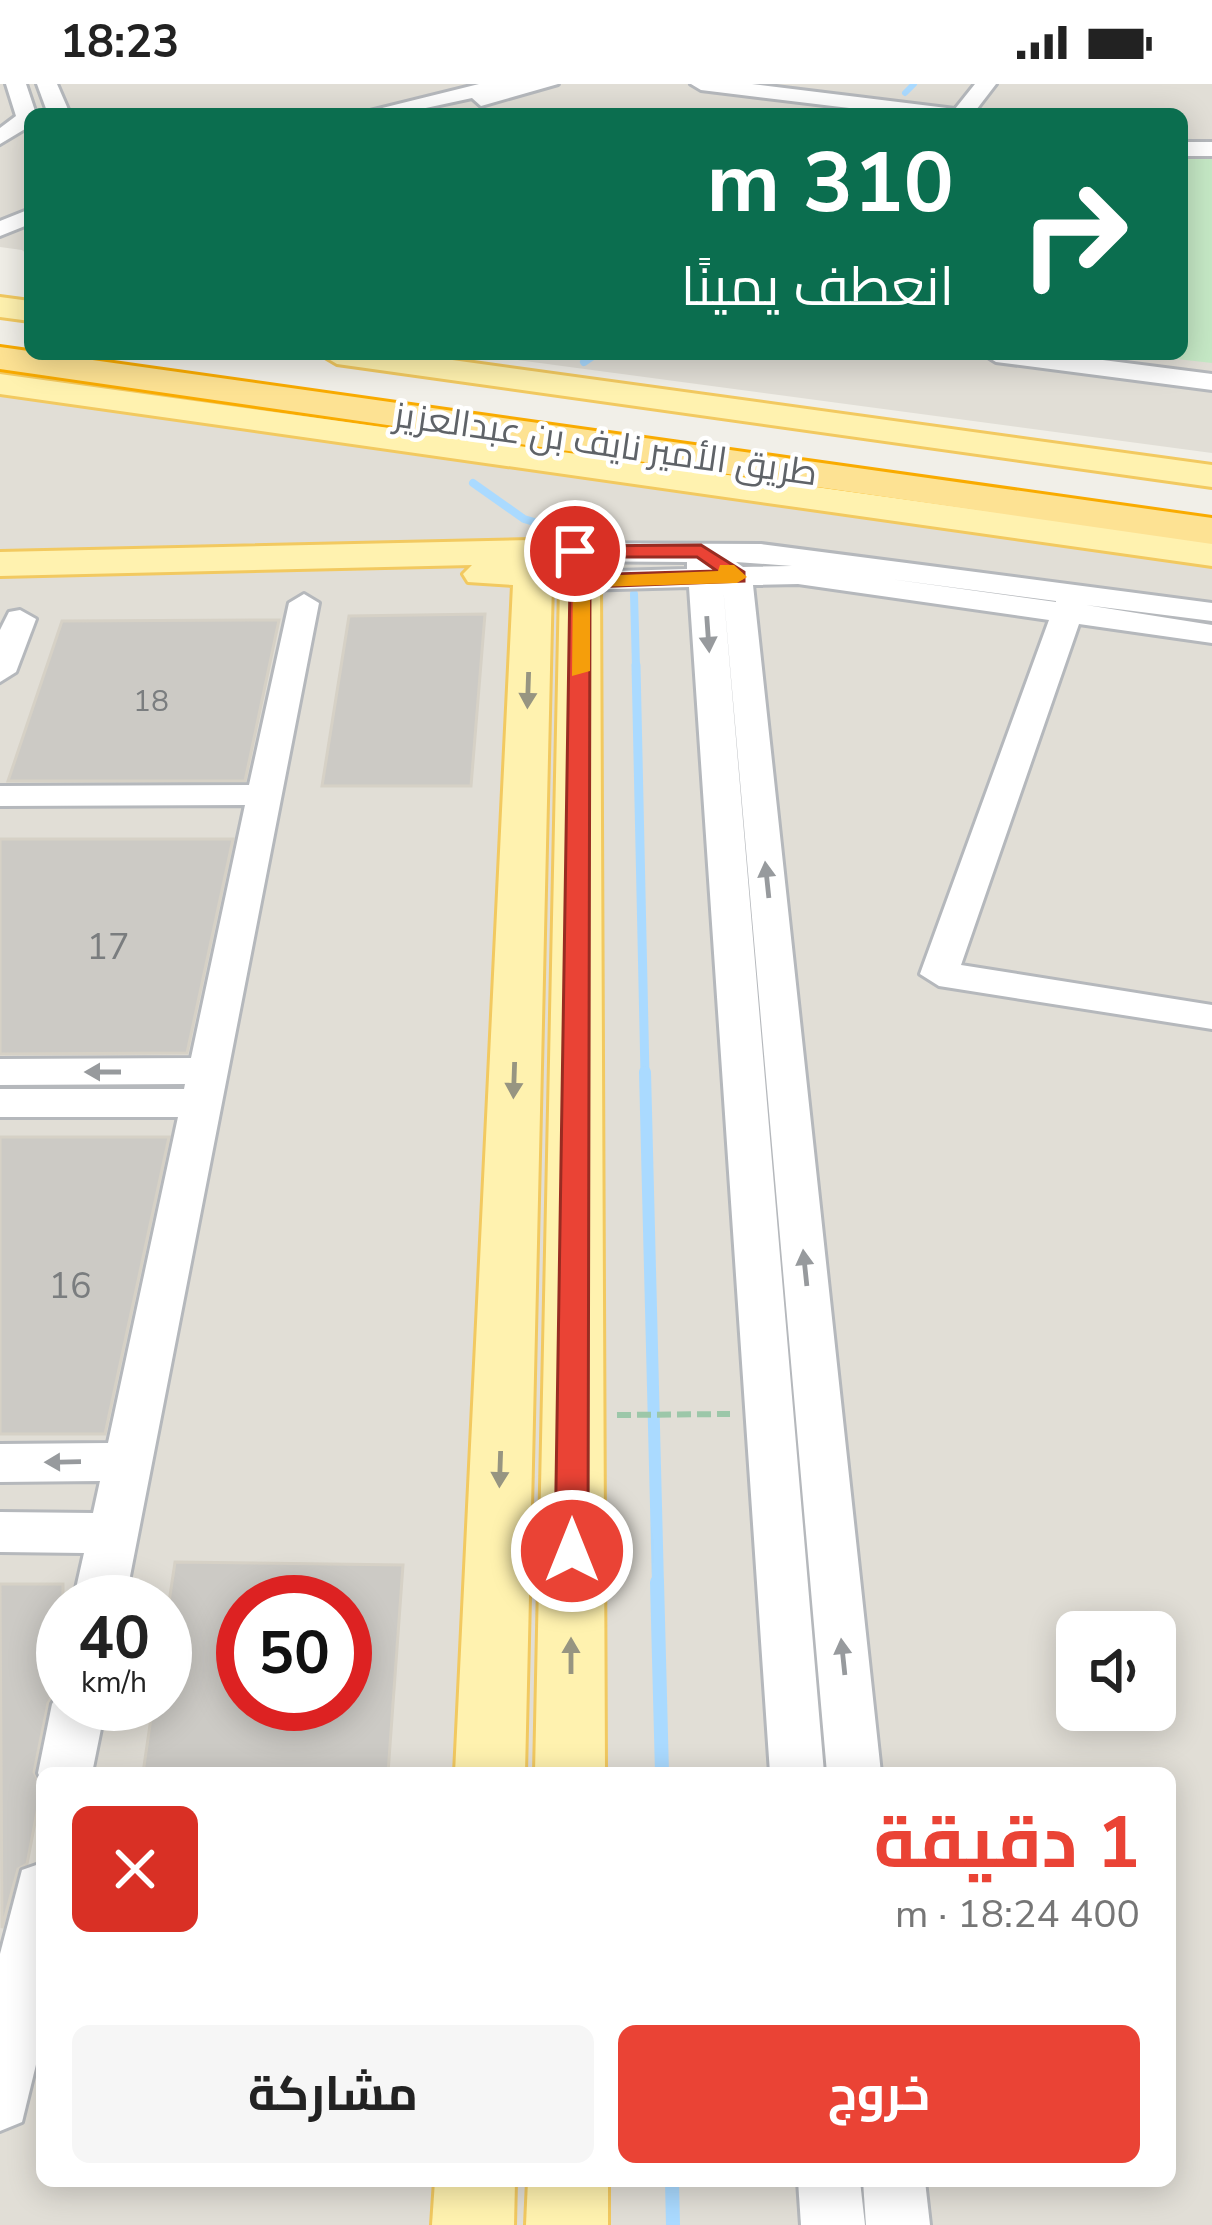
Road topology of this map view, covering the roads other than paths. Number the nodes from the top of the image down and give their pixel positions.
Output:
1 (508, 84) edge
2 (548, 84) edge
3 (701, 84) edge
4 (774, 84) edge
5 (1006, 84) edge
6 (398, 108) edge
7 (446, 108) edge
8 (932, 108) edge
9 (942, 108) edge
10 (975, 108) edge
11 (24, 120) edge
12 (0, 139) edge
13 (0, 358) edge
14 (229, 360) edge
15 (380, 360) edge
16 (1042, 360) edge
17 (1133, 360) edge
18 (1212, 370) edge
19 (1212, 382) edge
20 (0, 384) edge
21 (1212, 476) edge
22 (1212, 495) edge
23 (1212, 531) edge
24 (1212, 554) edge
25 (0, 563) edge
26 (548, 569) junction
27 (714, 569) junction
28 (0, 584) edge
29 (1071, 602) junction
30 (304, 603) dead end
31 (1212, 612) edge
32 (20, 619) dead end
33 (1212, 634) edge
34 (0, 672) edge
35 (0, 796) edge
36 (264, 796) junction
37 (1212, 1017) edge
38 (0, 1072) edge
39 (203, 1087) junction
40 (0, 1103) edge
41 (127, 1462) junction
42 (0, 1463) edge
43 (0, 1532) edge
44 (112, 1533) junction
45 (104, 1575) edge
46 (74, 1731) edge
47 (66, 1767) edge
48 (490, 1767) edge
49 (570, 1767) edge
50 (797, 1767) edge
51 (853, 1767) edge
52 (36, 1919) edge
53 (0, 2101) edge
54 (475, 2187) edge
55 (568, 2187) edge
56 (830, 2187) edge
57 (895, 2187) edge
58 (473, 2225) edge
59 (567, 2225) edge
60 (833, 2225) edge
61 (898, 2225) edge

1 - 6 street
2 - 7 street
3 - 8 street
4 - 9 street
5 - 10 street
11 - 12 street
13 - 23 highway, طريق الأمير نايف بن عبدالعزيز
14 - 22 highway, طريق الأمير نايف بن عبدالعزيز
15 - 21 main road
16 - 19 street
17 - 18 street
20 - 24 main road
25 - 26 main road
26 - 27 street
26 - 27 street
26 - 28 main road
26 -> 48 main road
49 -> 26 main road
27 - 29 street
27 - 29 street
27 -> 50 street
51 -> 27 street
29 - 31 street
29 - 33 street
29 - 37 street
30 - 36 street
32 - 34 street
35 - 36 street
36 - 39 street
39 -> 38 street
39 - 40 street
39 - 41 street
41 -> 42 street
41 - 44 street
43 - 44 street
44 - 45 street
46 - 47 street
52 - 53 street
54 - 58 main road
55 - 59 main road
56 - 60 street
57 - 61 street

